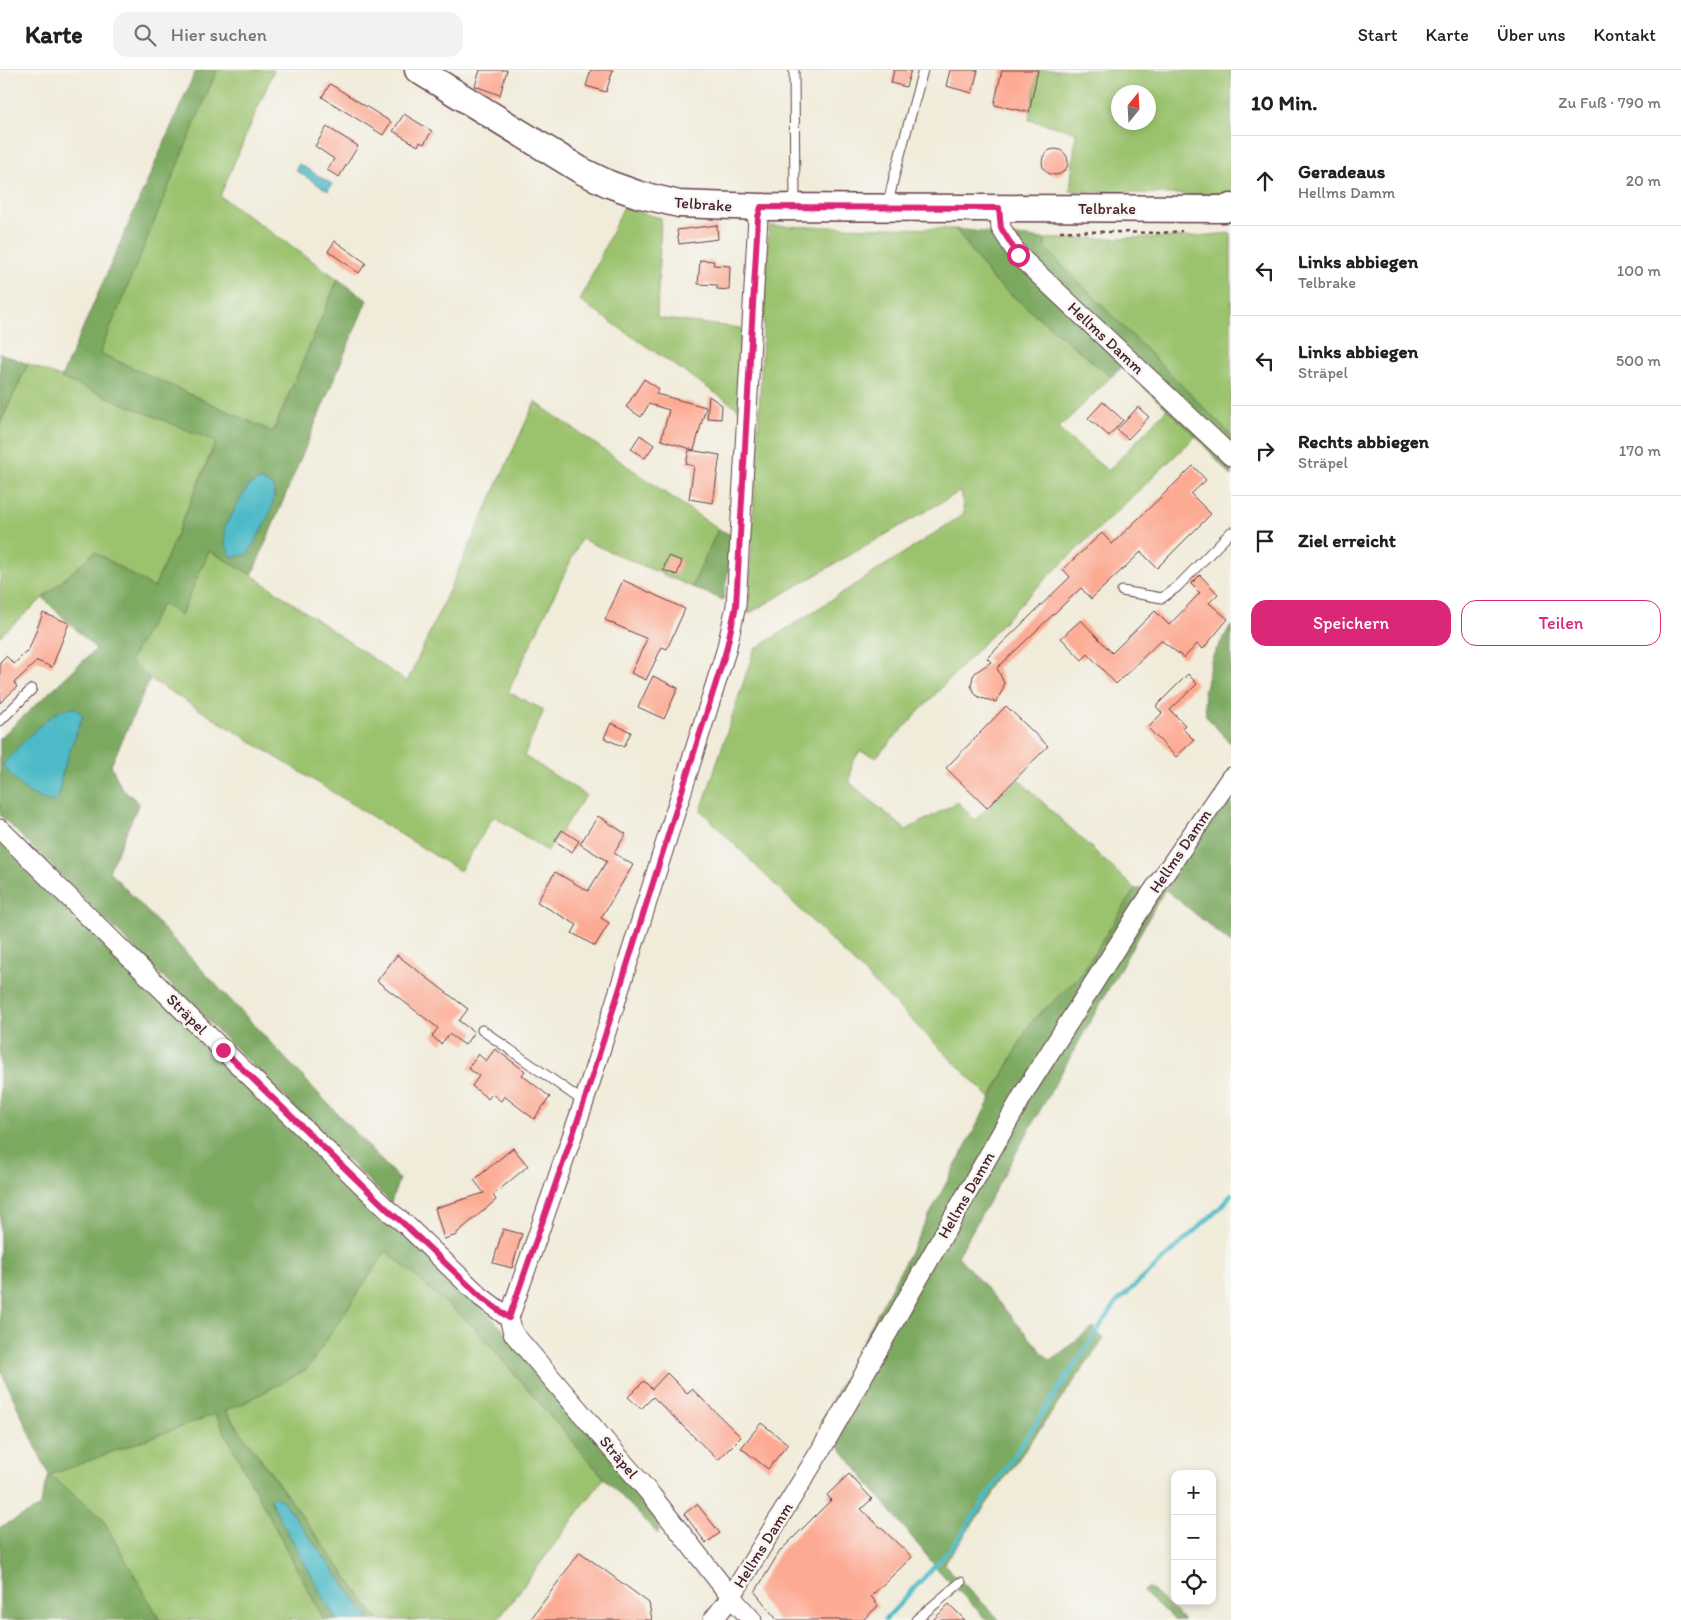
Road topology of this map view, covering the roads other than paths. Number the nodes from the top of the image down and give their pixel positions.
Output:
1 (418, 70) edge
2 (794, 70) edge
3 (923, 70) edge
4 (761, 207) junction
5 (795, 207) junction
6 (888, 207) junction
7 (1231, 207) edge
8 (999, 208) junction
9 (1231, 456) edge
10 (1231, 532) edge
11 (1122, 591) dead end
12 (32, 689) dead end
13 (0, 721) edge
14 (1231, 777) edge
15 (0, 829) edge
16 (482, 1030) dead end
17 (584, 1102) junction
18 (509, 1318) junction
19 (961, 1582) dead end
20 (730, 1597) junction
21 (714, 1620) edge
22 (752, 1620) edge
23 (916, 1620) edge

1 - 4 street, Telbrake
2 - 5 lane
3 - 6 lane
4 - 5 street, Telbrake
4 - 17 street
5 - 6 street, Telbrake
6 - 8 street, Telbrake
7 - 8 street, Telbrake
8 - 9 street, Hellms Damm
10 - 11 lane
12 - 13 lane
14 - 20 street, Hellms Damm
15 - 18 street, Sträpel
16 - 17 lane
17 - 18 street
18 - 20 street, Sträpel
19 - 23 lane
20 - 21 street, Hellms Damm
20 - 22 street, Sträpel

